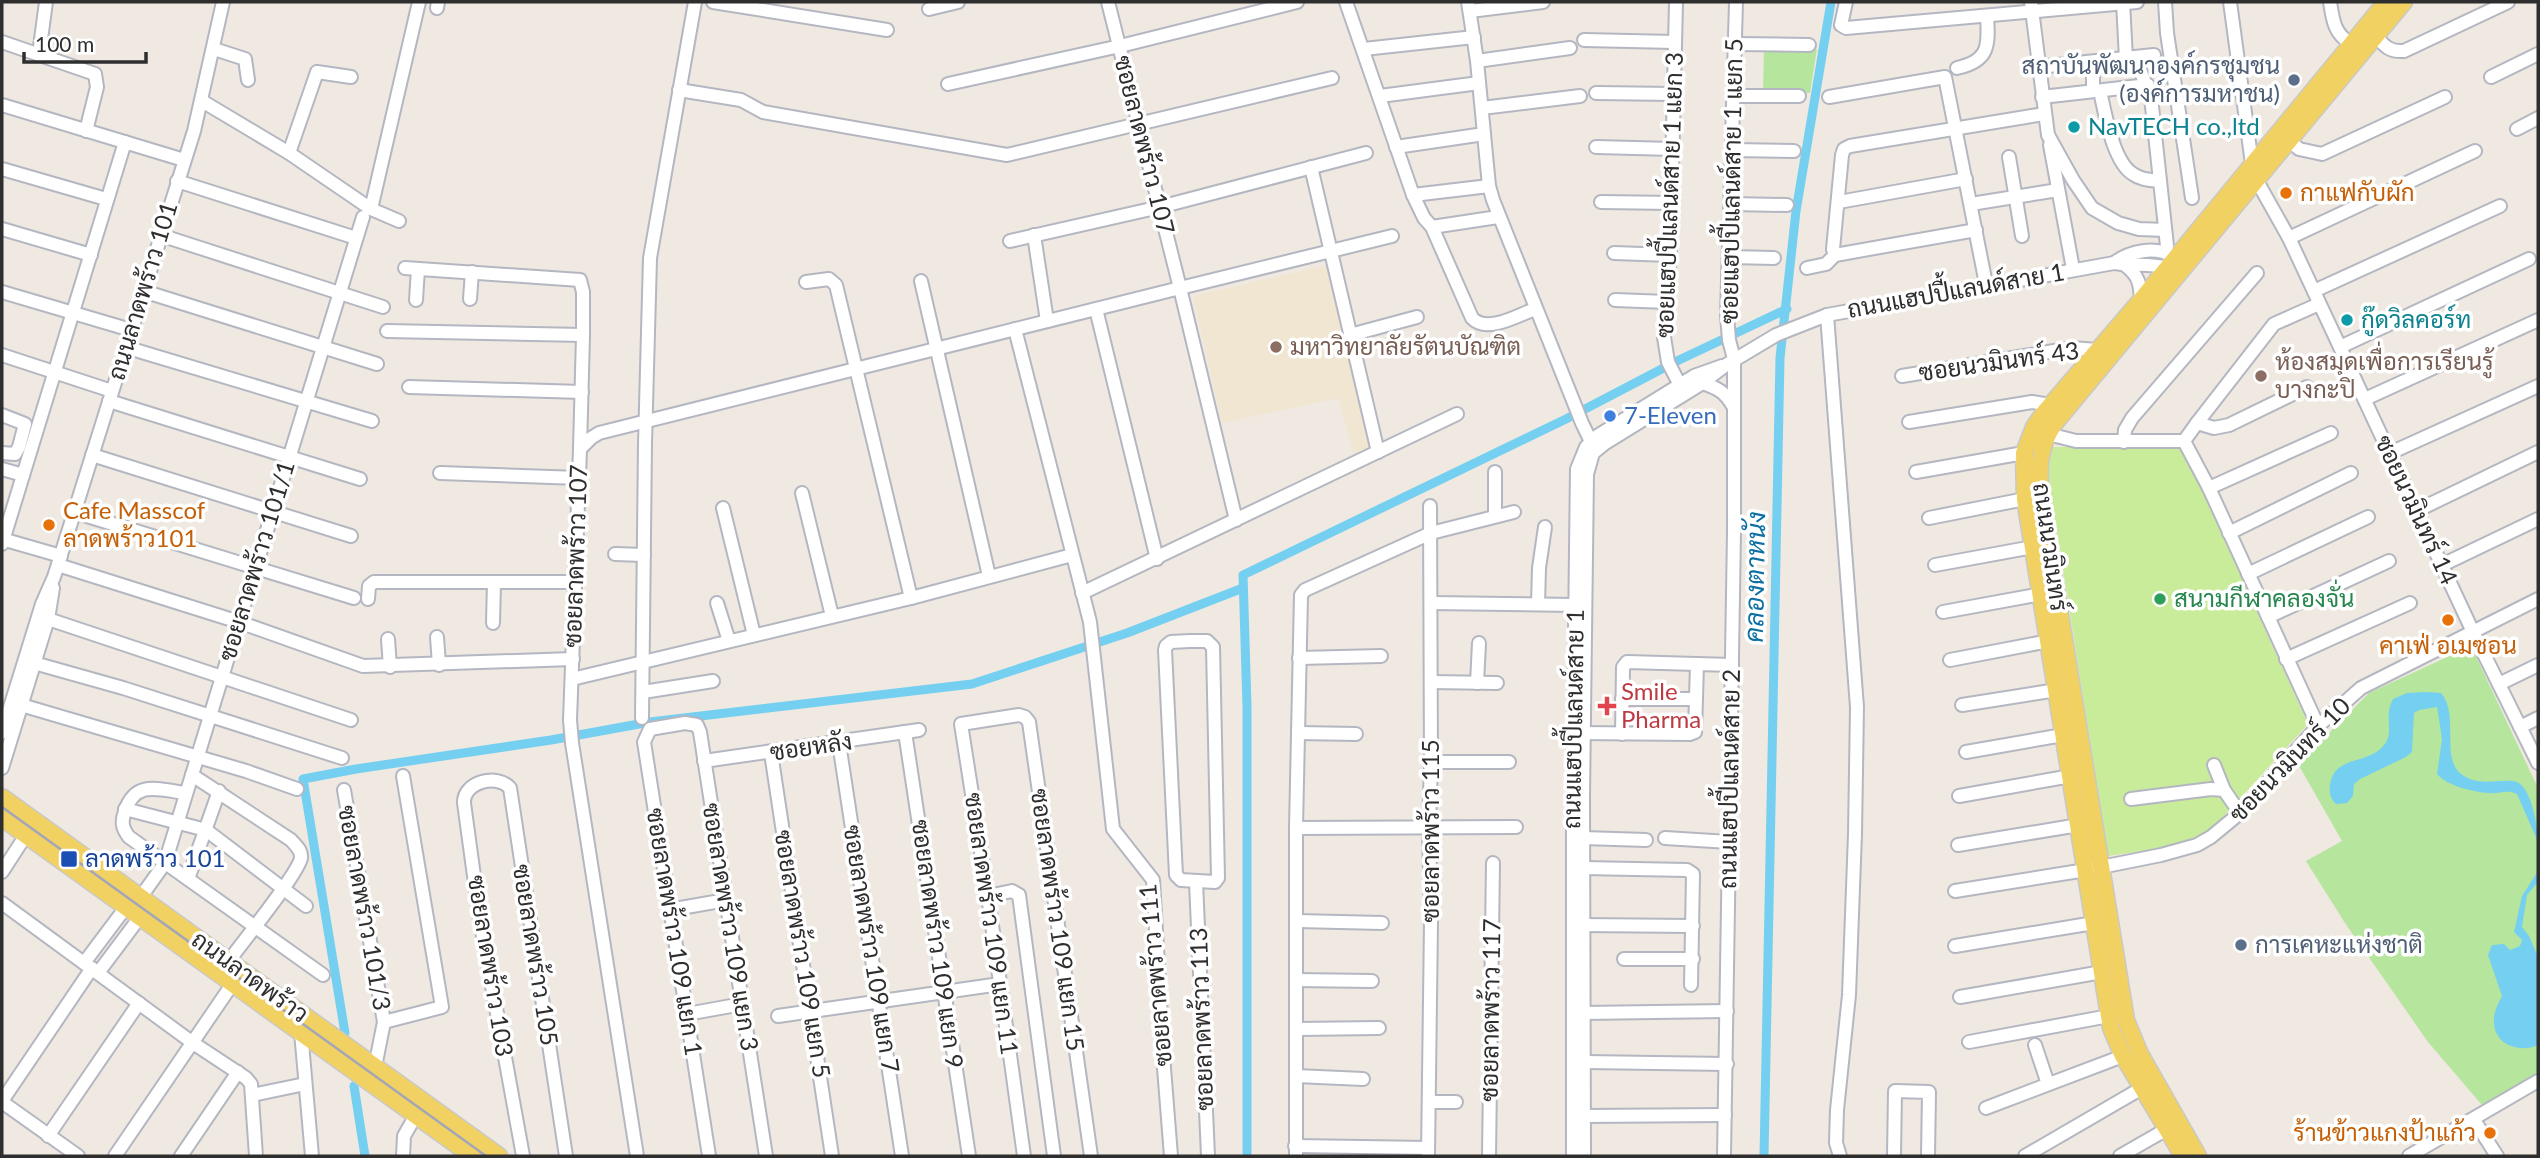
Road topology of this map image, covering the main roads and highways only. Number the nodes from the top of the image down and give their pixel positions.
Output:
1 (2386, 2) edge
2 (2404, 2) edge
3 (2172, 261) junction
4 (2, 797) edge
5 (2, 818) edge
6 (2093, 868) junction
7 (133, 903) junction
8 (472, 1156) edge
9 (499, 1156) edge
10 (2183, 1156) edge
11 (2198, 1156) edge

1 - 3 main road, ถนนนวมินทร์
2 - 3 main road, ถนนนวมินทร์
3 - 6 main road, ถนนนวมินทร์
3 - 6 main road, ถนนนวมินทร์
4 - 7 main road, ถนนลาดพร้าว
5 - 7 main road, ถนนลาดพร้าว
6 - 10 main road, ถนนนวมินทร์
6 - 11 main road, ถนนนวมินทร์
7 - 8 main road, ถนนลาดพร้าว
7 - 9 main road, ถนนลาดพร้าว

